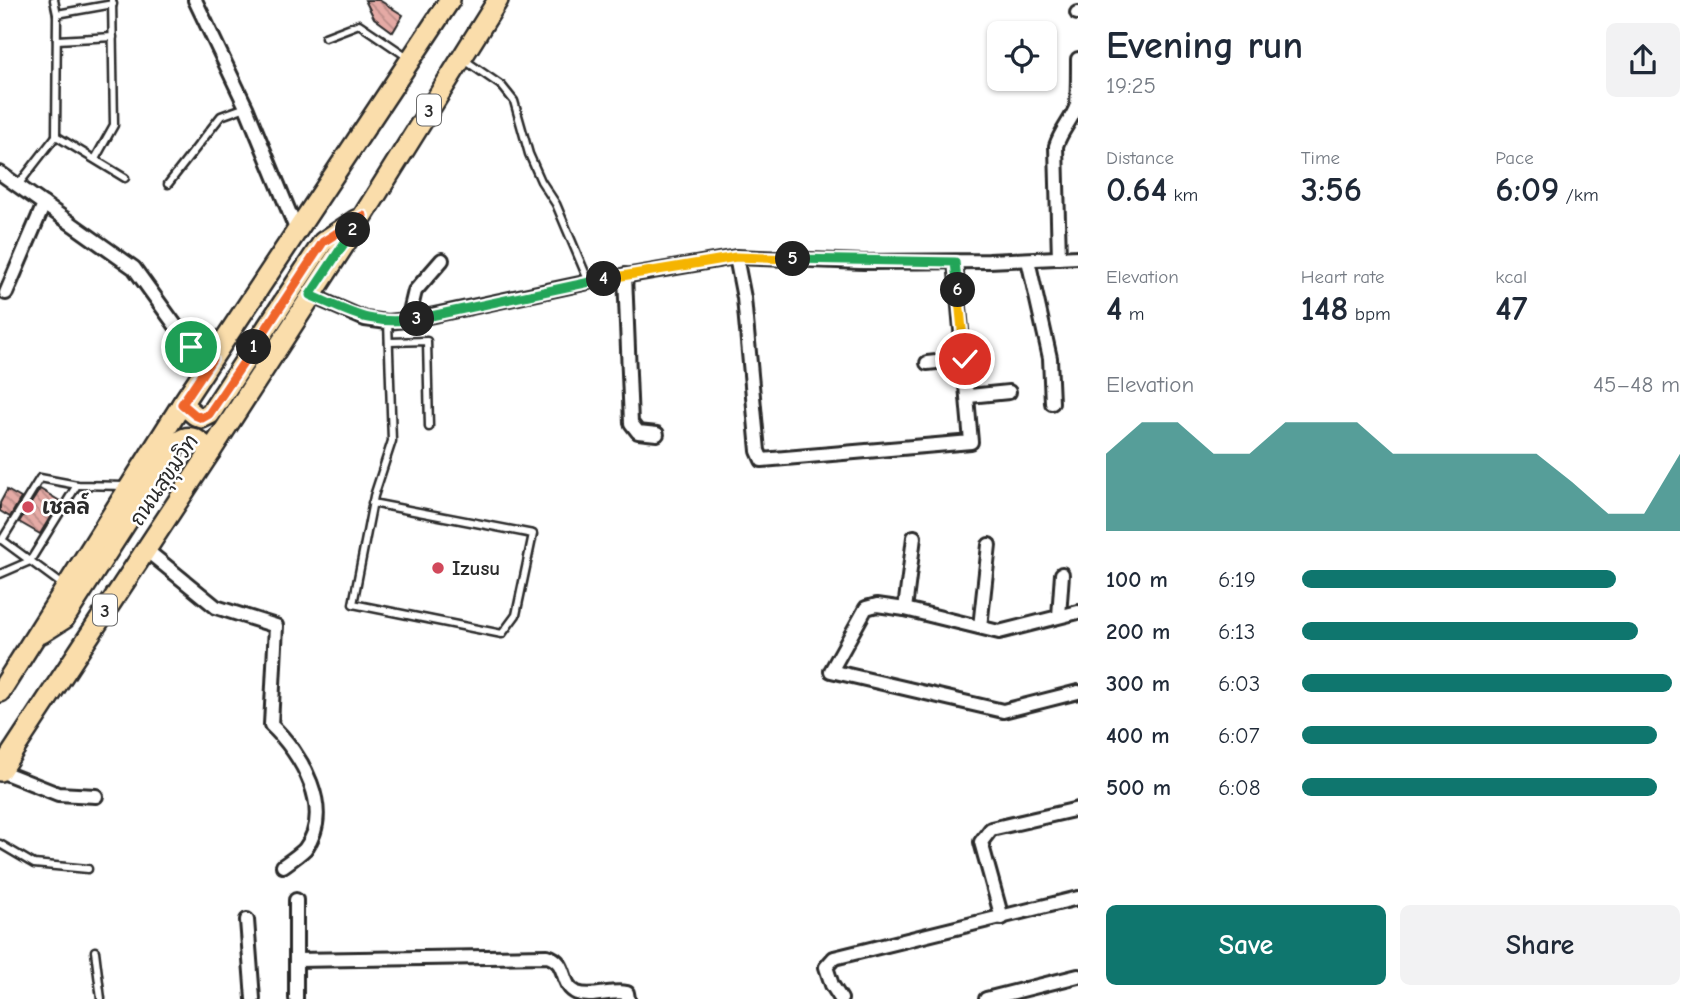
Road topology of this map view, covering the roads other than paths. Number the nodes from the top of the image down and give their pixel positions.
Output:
1 (54, 0) edge
2 (195, 0) edge
3 (450, 0) edge
4 (497, 1) edge
5 (112, 2) edge
6 (57, 14) junction
7 (113, 37) junction
8 (325, 37) dead end
9 (57, 40) junction
10 (462, 58) junction
11 (1078, 59) edge
12 (411, 60) junction
13 (246, 107) junction
14 (56, 136) junction
15 (95, 159) junction
16 (0, 173) edge
17 (125, 178) dead end
18 (168, 184) dead end
19 (18, 185) junction
20 (44, 204) junction
21 (363, 216) junction
22 (297, 231) junction
23 (736, 257) junction
24 (1078, 257) edge
25 (1059, 258) junction
26 (442, 260) dead end
27 (1028, 260) junction
28 (955, 262) junction
29 (625, 275) junction
30 (589, 282) junction
31 (6, 292) dead end
32 (310, 295) junction
33 (408, 320) junction
34 (388, 322) junction
35 (388, 342) junction
36 (212, 359) junction
37 (965, 359) junction
38 (927, 363) dead end
39 (1009, 392) dead end
40 (969, 396) junction
41 (1052, 403) dead end
42 (182, 404) junction
43 (429, 427) dead end
44 (657, 434) dead end
45 (211, 451) junction
46 (77, 485) junction
47 (131, 486) junction
48 (372, 503) junction
49 (914, 537) dead end
50 (989, 545) dead end
51 (145, 549) junction
52 (30, 561) junction
53 (0, 574) edge
54 (1062, 574) dead end
55 (67, 588) junction
56 (905, 609) junction
57 (1078, 612) edge
58 (1059, 616) junction
59 (980, 627) junction
60 (37, 637) junction
61 (0, 692) edge
62 (1078, 692) edge
63 (0, 771) edge
64 (96, 796) dead end
65 (1078, 809) edge
66 (0, 844) edge
67 (283, 866) dead end
68 (88, 869) dead end
69 (1078, 898) edge
70 (296, 900) dead end
71 (1002, 918) junction
72 (247, 920) dead end
73 (95, 951) dead end
74 (296, 960) junction
75 (1078, 975) edge
76 (101, 999) edge
77 (253, 999) edge
78 (296, 999) edge
79 (628, 999) edge
80 (841, 999) edge
81 (986, 999) edge

1 - 6 lane
2 - 13 street
3 - 12 main road, ถนนสุขุมวิท / 3
4 - 10 main road, ถนนสุขุมวิท / 3
5 - 6 lane
5 - 7 lane
6 - 9 lane
7 - 9 lane
7 - 15 lane
8 - 12 lane
9 - 14 lane
10 - 21 main road, ถนนสุขุมวิท / 3
10 - 30 lane
11 - 25 street
12 - 22 main road, ถนนสุขุมวิท / 3
13 - 18 lane
13 - 22 street
14 - 15 lane
14 - 19 lane
15 - 17 lane
16 - 19 street
19 - 20 street
20 - 31 street
20 - 36 street
21 - 32 main road, ถนนสุขุมวิท / 3
21 - 42 main road
22 - 36 main road, ถนนสุขุมวิท / 3
23 - 28 street
23 - 29 street
23 - 40 street
24 - 25 street
25 - 27 street
26 - 33 street
27 - 28 street
27 - 41 street
28 - 37 street
29 - 30 street
29 - 44 street
30 - 33 street
32 - 34 street
32 - 45 main road, ถนนสุขุมวิท / 3
33 - 34 street
34 - 35 lane
35 - 43 lane
35 - 48 lane
36 - 42 main road, ถนนสุขุมวิท / 3
37 - 38 street
37 - 40 street
39 - 40 street
42 - 47 main road, ถนนสุขุมวิท / 3
45 - 51 main road, ถนนสุขุมวิท / 3
45 - 60 main road
46 - 47 lane
46 - 52 lane
46 - 52 lane
47 - 55 main road, ถนนสุขุมวิท / 3
48 - 48 lane
49 - 56 street
50 - 59 street
51 - 63 main road, ถนนสุขุมวิท / 3
51 - 67 street
52 - 53 lane
52 - 55 lane
54 - 58 street
55 - 60 main road, ถนนสุขุมวิท / 3
56 - 59 street
56 - 62 street
57 - 58 street
58 - 59 street
60 - 61 main road, ถนนสุขุมวิท / 3
63 - 64 street
65 - 71 street
66 - 68 lane
69 - 71 street
70 - 74 street
71 - 80 street
72 - 77 street
73 - 76 lane
74 - 78 street
74 - 79 street
75 - 81 street

